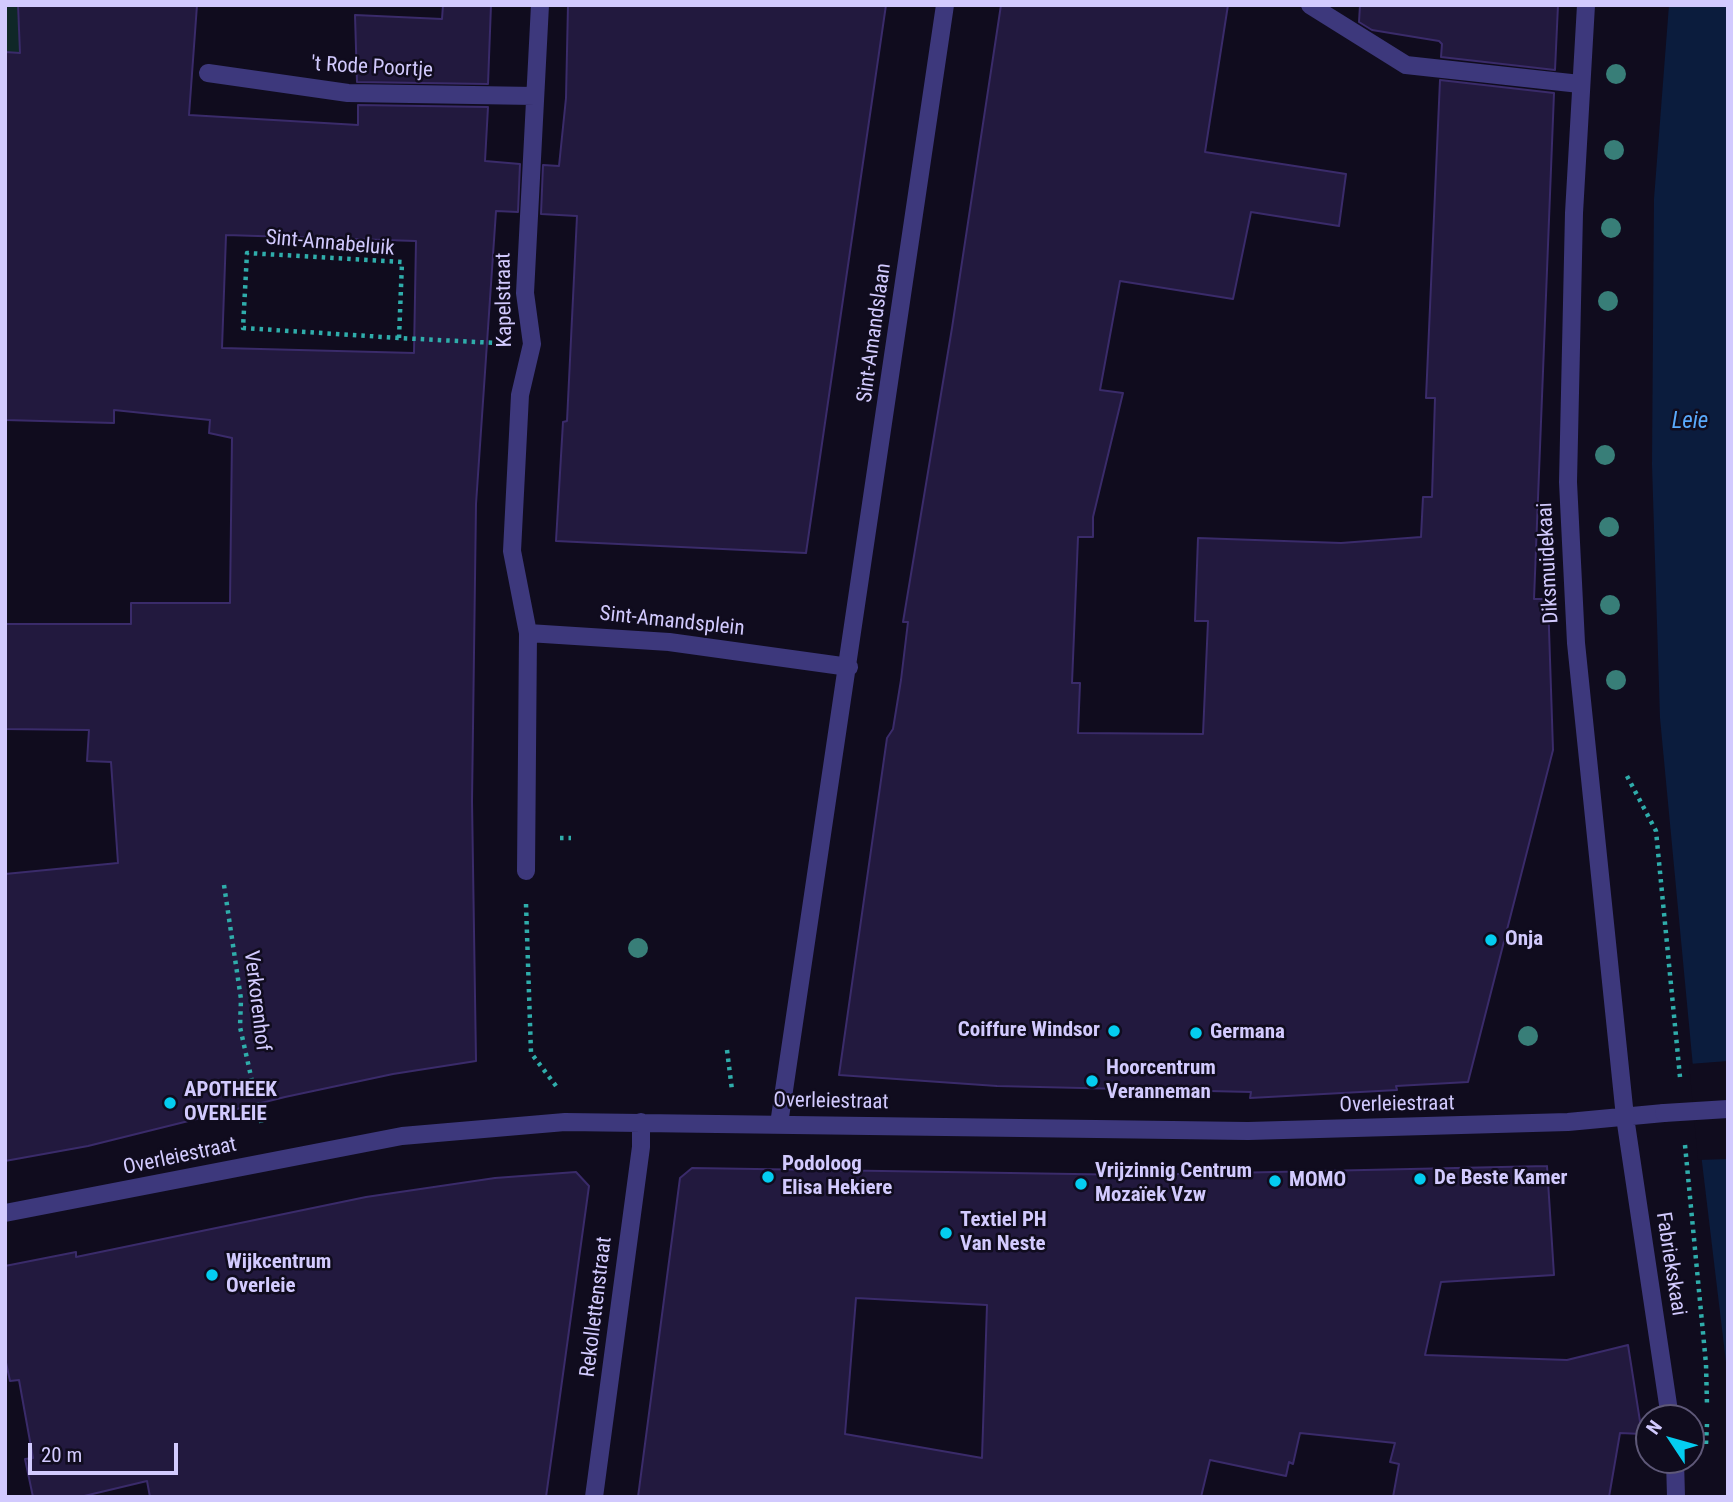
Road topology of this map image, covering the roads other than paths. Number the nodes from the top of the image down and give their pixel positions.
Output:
1 (540, 5) edge
2 (945, 5) edge
3 (1311, 5) edge
4 (1586, 5) edge
5 (208, 73) dead end
6 (1580, 83) junction
7 (535, 96) junction
8 (528, 633) junction
9 (849, 667) junction
10 (526, 871) road end
11 (1728, 1109) edge
12 (1625, 1117) junction
13 (641, 1122) junction
14 (779, 1124) junction
15 (5, 1213) edge
16 (1668, 1404) edge
17 (1675, 1474) edge
18 (594, 1497) edge
19 (1676, 1497) edge

1 - 7 street, Kapelstraat
2 - 9 street, Sint-Amandslaan
3 - 6 street
4 - 6 street, Diksmuidekaai
5 - 7 street, 't Rode Poortje
6 - 12 street, Diksmuidekaai
7 - 8 street, Kapelstraat
8 - 9 street, Sint-Amandsplein
8 - 10 street
9 - 14 street
11 - 12 street, Overleiestraat, bridge
12 - 14 street, Overleiestraat
12 - 16 street, Fabriekskaai
13 - 14 street, Overleiestraat
13 - 15 street, Overleiestraat
13 - 18 street, Rekollettenstraat
17 - 19 street

